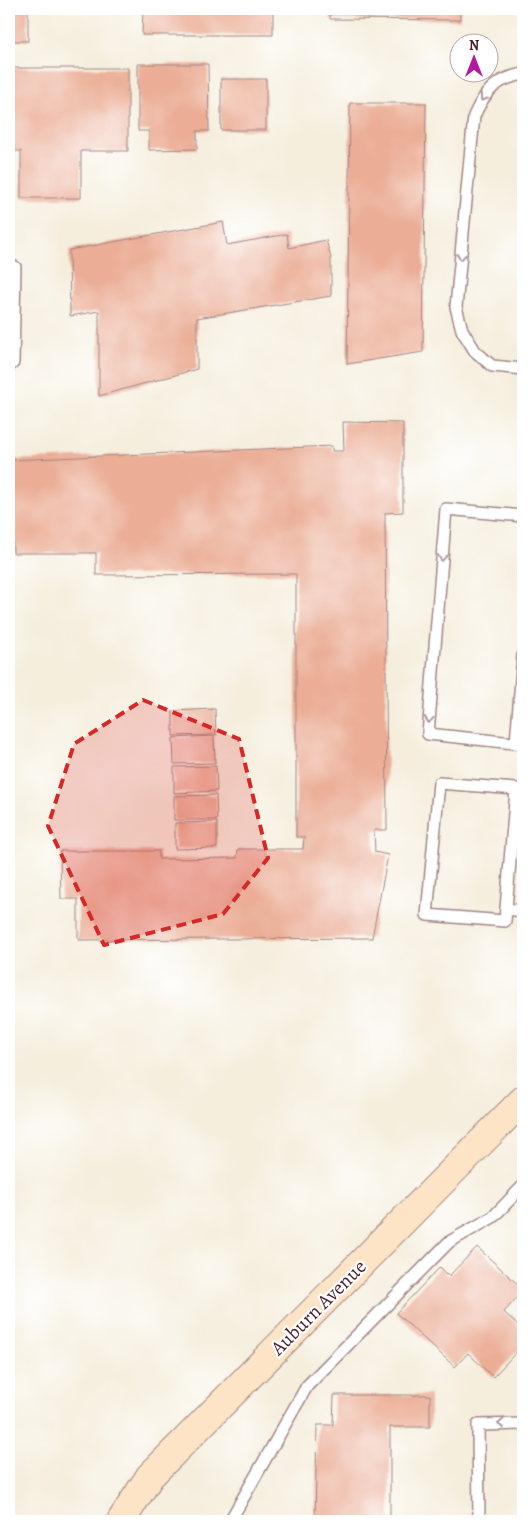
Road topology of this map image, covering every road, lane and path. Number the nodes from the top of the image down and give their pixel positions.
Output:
1 (523, 74) edge
2 (15, 267) dead end
3 (9, 366) edge
4 (523, 369) edge
5 (523, 516) edge
6 (523, 655) edge
7 (520, 744) edge
8 (506, 909) junction
9 (523, 911) edge
10 (523, 1100) edge
11 (523, 1186) edge
12 (523, 1424) edge
13 (127, 1516) edge
14 (230, 1521) edge
15 (479, 1521) edge

1 -> 4 lane
2 - 3 lane
5 -> 7 lane
6 - 7 lane
8 - 8 lane
8 - 9 lane
10 - 13 street, Auburn Avenue
11 - 14 lane
12 -> 15 lane

